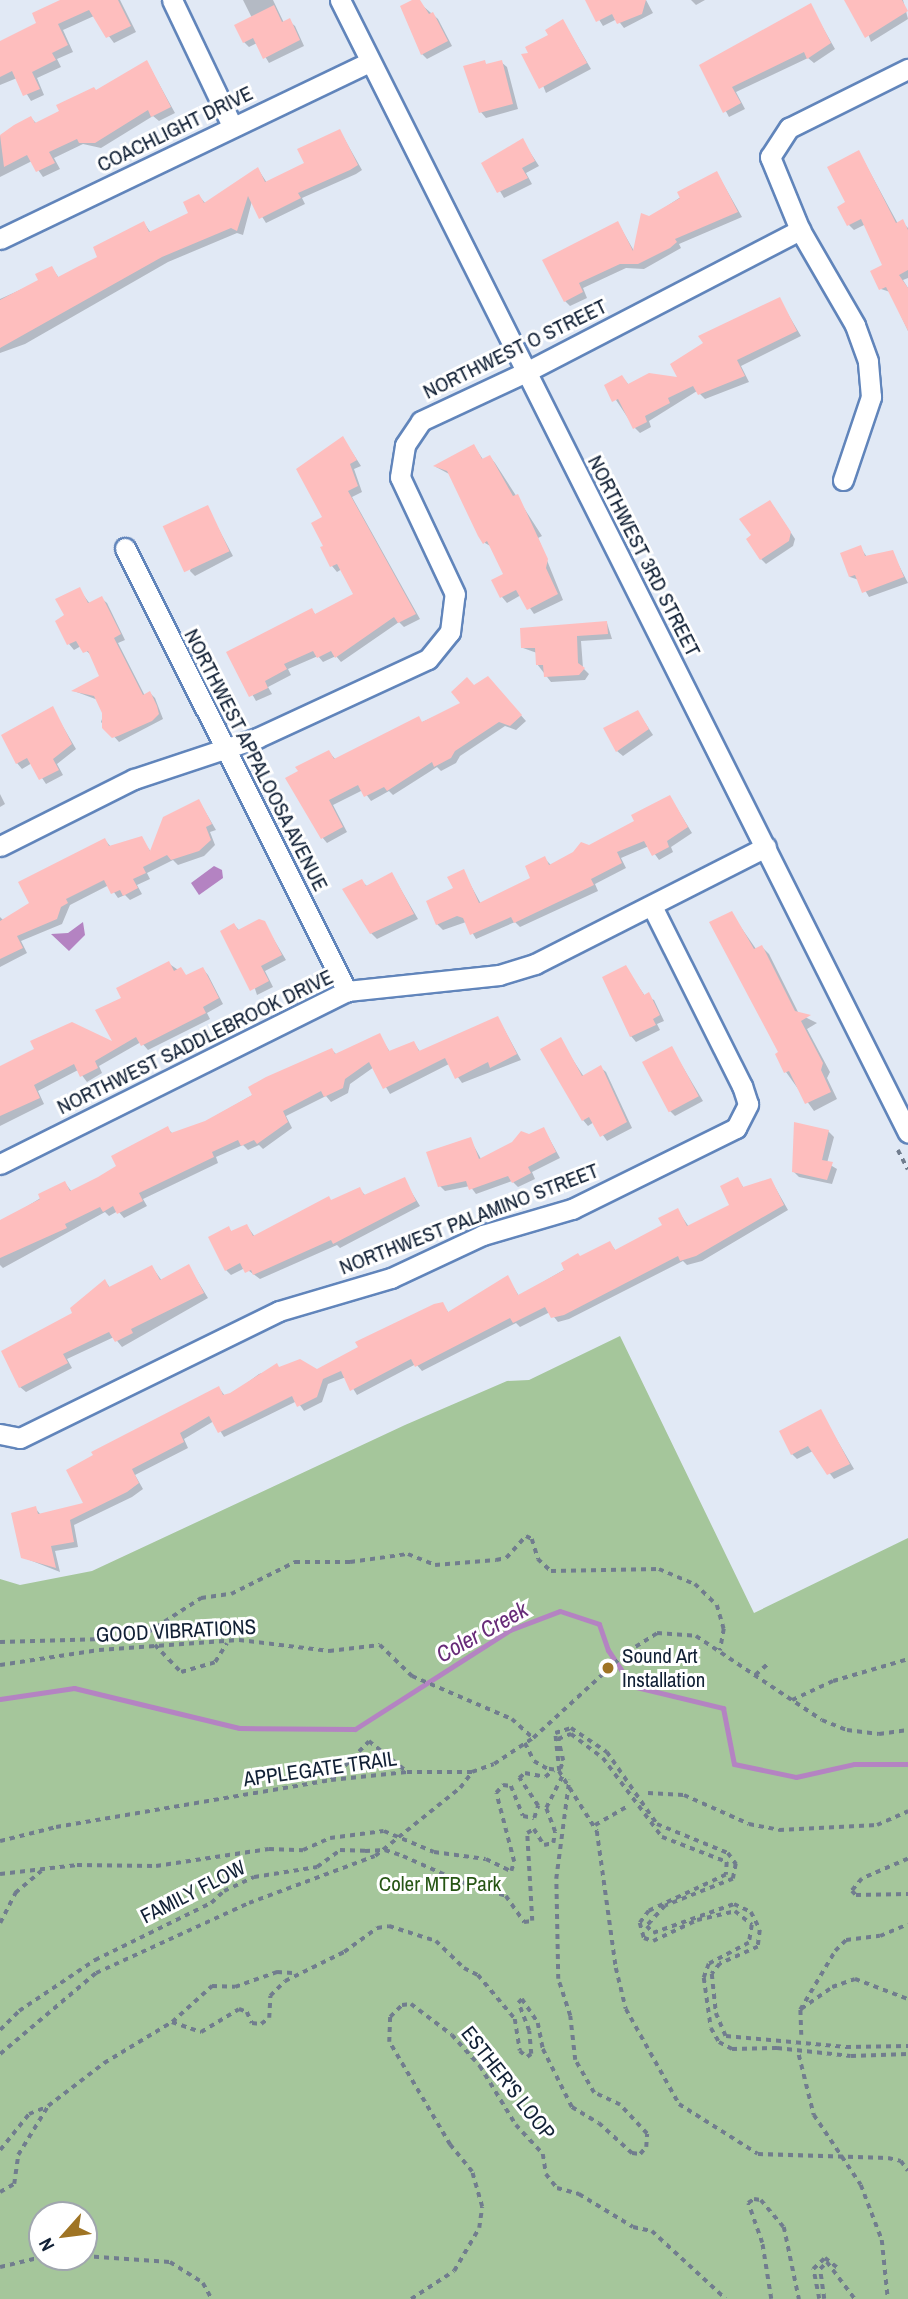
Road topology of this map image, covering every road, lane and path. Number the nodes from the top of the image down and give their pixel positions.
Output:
1 (172, 0) edge
2 (340, 0) edge
3 (370, 62) junction
4 (908, 69) edge
5 (232, 126) junction
6 (800, 230) junction
7 (0, 239) edge
8 (526, 372) junction
9 (843, 480) dead end
10 (125, 548) dead end
11 (223, 746) junction
12 (0, 846) edge
13 (766, 847) junction
14 (652, 906) junction
15 (347, 991) junction
16 (908, 1133) edge
17 (0, 1164) edge
18 (0, 1434) edge
19 (0, 1642) edge
20 (118, 1642) junction
21 (227, 1643) junction
22 (155, 1645) junction
23 (118, 1650) junction
24 (720, 1651) junction
25 (908, 1659) edge
26 (769, 1663) dead end
27 (0, 1665) edge
28 (755, 1675) junction
29 (792, 1700) junction
30 (908, 1730) edge
31 (533, 1738) junction
32 (525, 1743) junction
33 (547, 1769) junction
34 (407, 1772) junction
35 (561, 1772) junction
36 (472, 1773) junction
37 (331, 1780) junction
38 (569, 1780) junction
39 (648, 1793) dead end
40 (628, 1806) dead end
41 (908, 1811) edge
42 (595, 1825) junction
43 (402, 1836) junction
44 (0, 1841) edge
45 (908, 1859) edge
46 (44, 1869) junction
47 (0, 1874) edge
48 (908, 1894) edge
49 (0, 1923) edge
50 (908, 1924) edge
51 (295, 1973) junction
52 (908, 1999) edge
53 (800, 2010) junction
54 (172, 2022) junction
55 (0, 2030) edge
56 (800, 2035) dead end
57 (908, 2046) edge
58 (0, 2054) edge
59 (908, 2054) edge
60 (799, 2055) dead end
61 (48, 2106) junction
62 (0, 2150) edge
63 (841, 2160) junction
64 (908, 2171) edge
65 (0, 2192) edge
66 (98, 2257) edge
67 (28, 2260) edge
68 (0, 2267) edge
69 (212, 2299) edge
70 (411, 2299) edge
71 (726, 2299) edge
72 (771, 2299) edge
73 (799, 2299) edge
74 (822, 2299) edge
75 (855, 2299) edge
76 (888, 2299) edge

1 - 5 street
2 - 3 street, NORTHWEST 3RD STREET
3 - 5 street, COACHLIGHT DRIVE
3 - 8 street, NORTHWEST 3RD STREET
4 - 6 street
5 - 7 street, COACHLIGHT DRIVE
6 - 8 street, NORTHWEST O STREET
6 - 9 street
8 - 11 street, NORTHWEST O STREET
8 - 13 street, NORTHWEST 3RD STREET
10 - 11 street, NORTHWEST APPALOOSA AVENUE
11 - 12 street, NORTHWEST O STREET
11 - 15 street, NORTHWEST APPALOOSA AVENUE
13 - 14 street, NORTHWEST SADDLEBROOK DRIVE
13 - 16 street, NORTHWEST 3RD STREET
14 - 15 street, NORTHWEST SADDLEBROOK DRIVE
14 - 18 street, NORTHWEST PALAMINO STREET
15 - 17 street, NORTHWEST SADDLEBROOK DRIVE
19 - 20 path
20 - 23 path
20 - 24 path
21 - 22 path, GOOD VIBRATIONS
21 - 22 path
21 - 31 path, GOOD VIBRATIONS
22 - 23 path, GOOD VIBRATIONS
23 - 27 path, GOOD VIBRATIONS
24 - 28 path
24 - 31 path
25 - 29 path
26 - 28 path
28 - 29 path
29 - 30 path
31 - 32 path
32 - 33 path
32 - 36 path
33 - 35 path
33 - 43 path
34 - 36 path, APPLEGATE TRAIL
34 - 37 path, APPLEGATE TRAIL
34 - 37 path
35 - 38 path
35 - 55 path, FAMILY FLOW, bridge
35 - 57 path
35 - 59 path
36 - 43 path
37 - 44 path, APPLEGATE TRAIL
38 - 42 path
38 - 51 path
39 - 41 path
40 - 42 path
42 - 63 path
43 - 46 path
43 - 58 path
45 - 48 path
46 - 47 path
46 - 49 path
50 - 53 path
51 - 54 path
51 - 54 path
52 - 53 path
53 - 56 path
54 - 61 path
60 - 63 path
61 - 62 path
61 - 65 path
63 - 64 path
63 - 76 path
66 - 69 path
67 - 68 path
70 - 71 path, ESTHER'S LOOP
72 - 73 path
74 - 75 path

